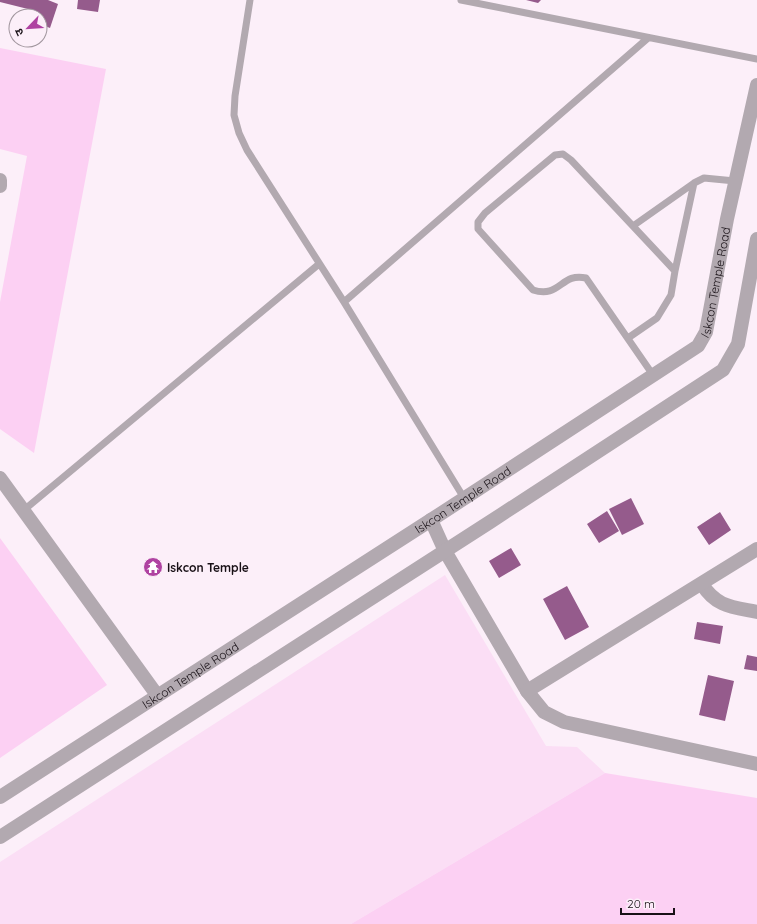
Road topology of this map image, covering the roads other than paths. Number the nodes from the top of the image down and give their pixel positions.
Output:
1 (250, 0) edge
2 (461, 0) edge
3 (648, 38) junction
4 (757, 59) edge
5 (757, 85) edge
6 (0, 180) edge
7 (735, 182) junction
8 (694, 183) junction
9 (0, 186) edge
10 (633, 226) junction
11 (757, 239) edge
12 (320, 264) junction
13 (675, 271) junction
14 (344, 302) junction
15 (628, 338) junction
16 (653, 375) junction
17 (0, 478) edge
18 (464, 498) junction
19 (24, 510) junction
20 (431, 520) junction
21 (757, 549) edge
22 (445, 551) junction
23 (702, 584) junction
24 (757, 612) edge
25 (527, 691) junction
26 (157, 695) junction
27 (757, 764) edge
28 (0, 797) edge
29 (0, 836) edge

1 - 12 lane
2 - 3 lane
3 - 4 lane
3 - 14 lane
5 - 7 street, Iskcon Temple Road
6 - 9 street
7 - 8 lane
7 - 16 street, Iskcon Temple Road
8 - 10 lane
8 - 13 lane
10 - 13 lane
10 - 15 lane
11 - 22 street
12 - 14 lane
12 - 19 lane
13 - 15 lane
14 - 18 lane
15 - 16 lane
16 - 18 street, Iskcon Temple Road
17 - 19 street
18 - 20 street, Iskcon Temple Road
19 - 26 street
20 - 22 street
20 - 26 street, Iskcon Temple Road
21 - 23 street
22 - 25 street
22 - 29 street
23 - 24 street
23 - 25 street
25 - 27 street
26 - 28 street, Iskcon Temple Road

